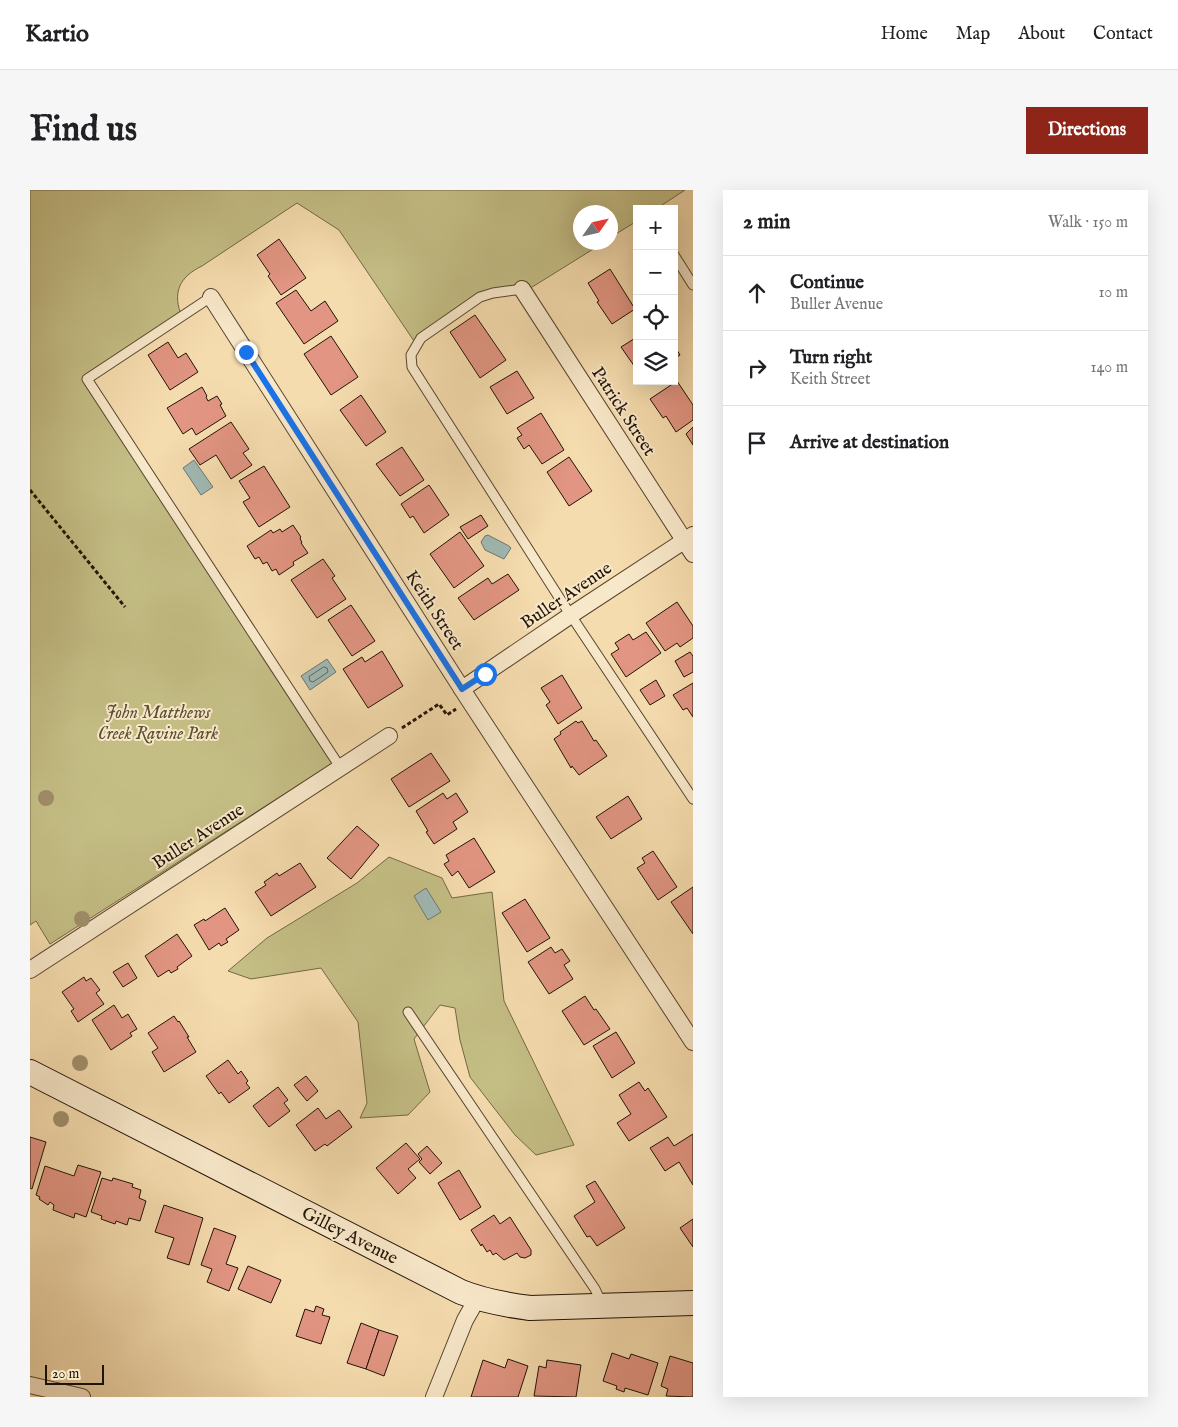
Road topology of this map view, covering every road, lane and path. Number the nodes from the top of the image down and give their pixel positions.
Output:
1 (678, 261) edge
2 (693, 285) edge
3 (522, 289) joint
4 (211, 297) joint
5 (30, 490) edge
6 (690, 543) edge
7 (125, 607) dead end
8 (571, 615) junction
9 (462, 689) junction
10 (447, 715) dead end
11 (421, 716) dead end
12 (389, 736) dead end
13 (340, 767) junction
14 (693, 799) edge
15 (30, 970) edge
16 (408, 1012) dead end
17 (693, 1042) edge
18 (30, 1072) edge
19 (477, 1299) junction
20 (693, 1303) edge
21 (604, 1306) junction
22 (30, 1385) edge
23 (82, 1397) edge
24 (434, 1397) edge

1 - 2 lane
3 - 6 street, Patrick Street
3 - 8 lane
4 - 9 street, Keith Street
4 - 13 lane
5 - 7 path
6 - 8 street, Buller Avenue
8 - 9 street, Buller Avenue
8 - 14 lane
9 - 17 street, Keith Street
10 - 11 path
12 - 13 street, Buller Avenue
13 - 15 street, Buller Avenue
16 - 21 lane
18 - 19 street, Gilley Avenue
19 - 21 street, Gilley Avenue
19 - 24 street
20 - 21 street, Gilley Avenue
22 - 23 street

